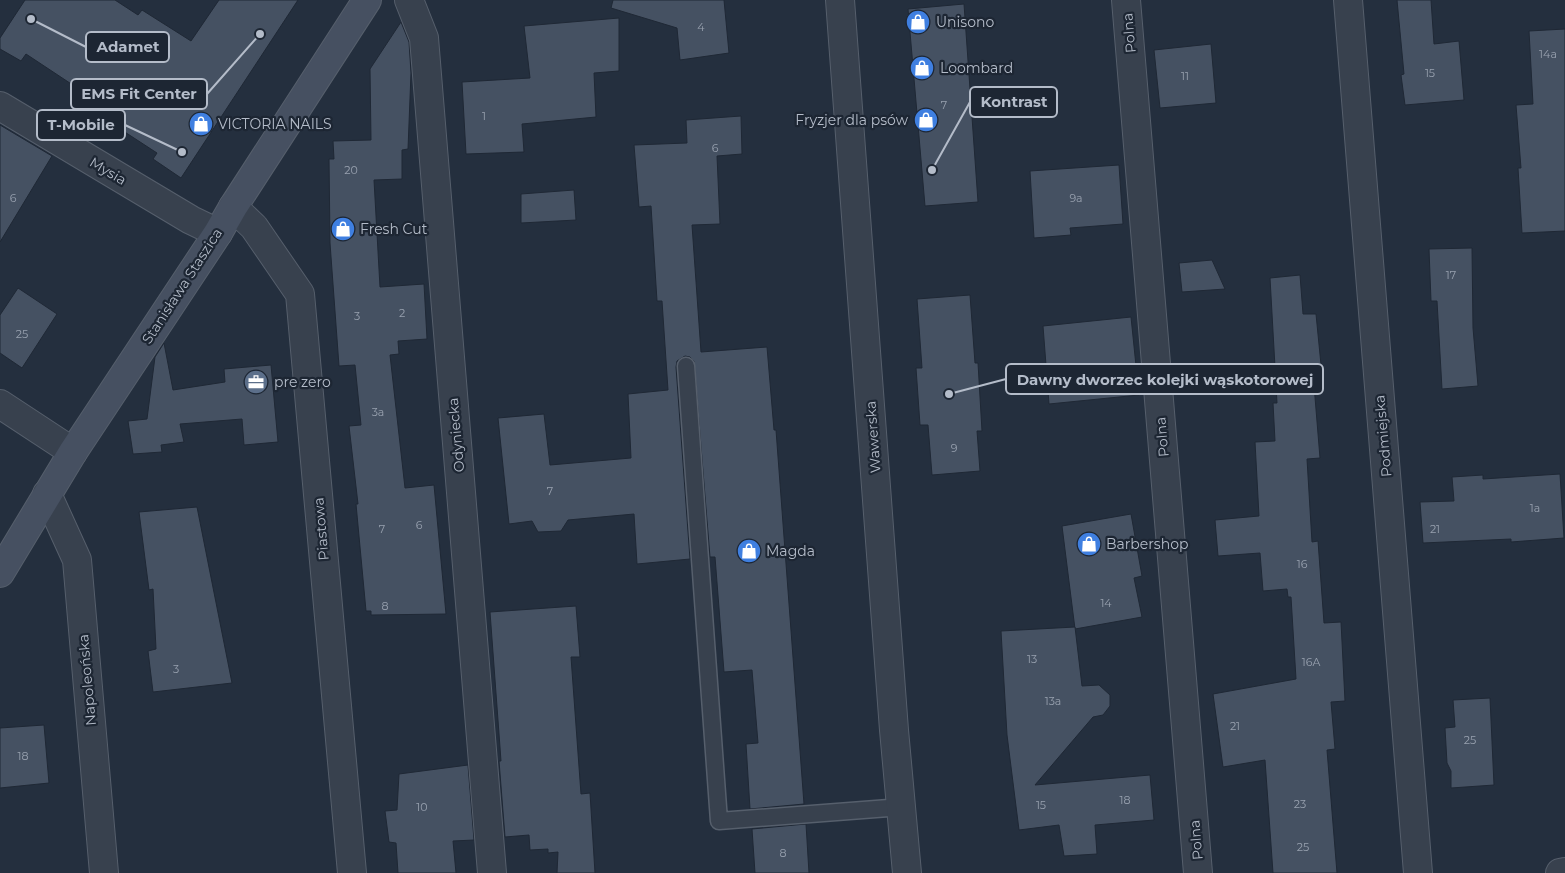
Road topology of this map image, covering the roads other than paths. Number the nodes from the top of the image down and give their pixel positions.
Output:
1 (367, 0) edge
2 (409, 0) edge
3 (840, 0) edge
4 (1126, 0) edge
5 (1348, 0) edge
6 (0, 106) edge
7 (233, 207) junction
8 (218, 233) junction
9 (686, 366) dead end
10 (0, 404) edge
11 (73, 452) junction
12 (47, 494) junction
13 (0, 573) edge
14 (902, 807) junction
15 (1565, 872) edge
16 (104, 873) edge
17 (352, 873) edge
18 (492, 873) edge
19 (907, 873) edge
20 (1198, 873) edge
21 (1418, 873) edge
22 (1560, 873) edge

1 - 7 main road, Stanisława Staszica
2 - 18 street, Odyniecka
3 - 14 street, Wawerska
4 - 20 street, Polna
5 - 21 street, Podmiejska
6 - 8 street, Mysia
7 - 8 main road, Stanisława Staszica
7 - 17 street, Piastowa
8 - 11 main road, Stanisława Staszica
9 - 14 lane
10 - 11 street
11 - 12 main road, Stanisława Staszica
12 - 13 main road, Stanisława Staszica
12 - 16 street, Napoleońska
14 - 19 street, Wawerska
15 - 22 street

